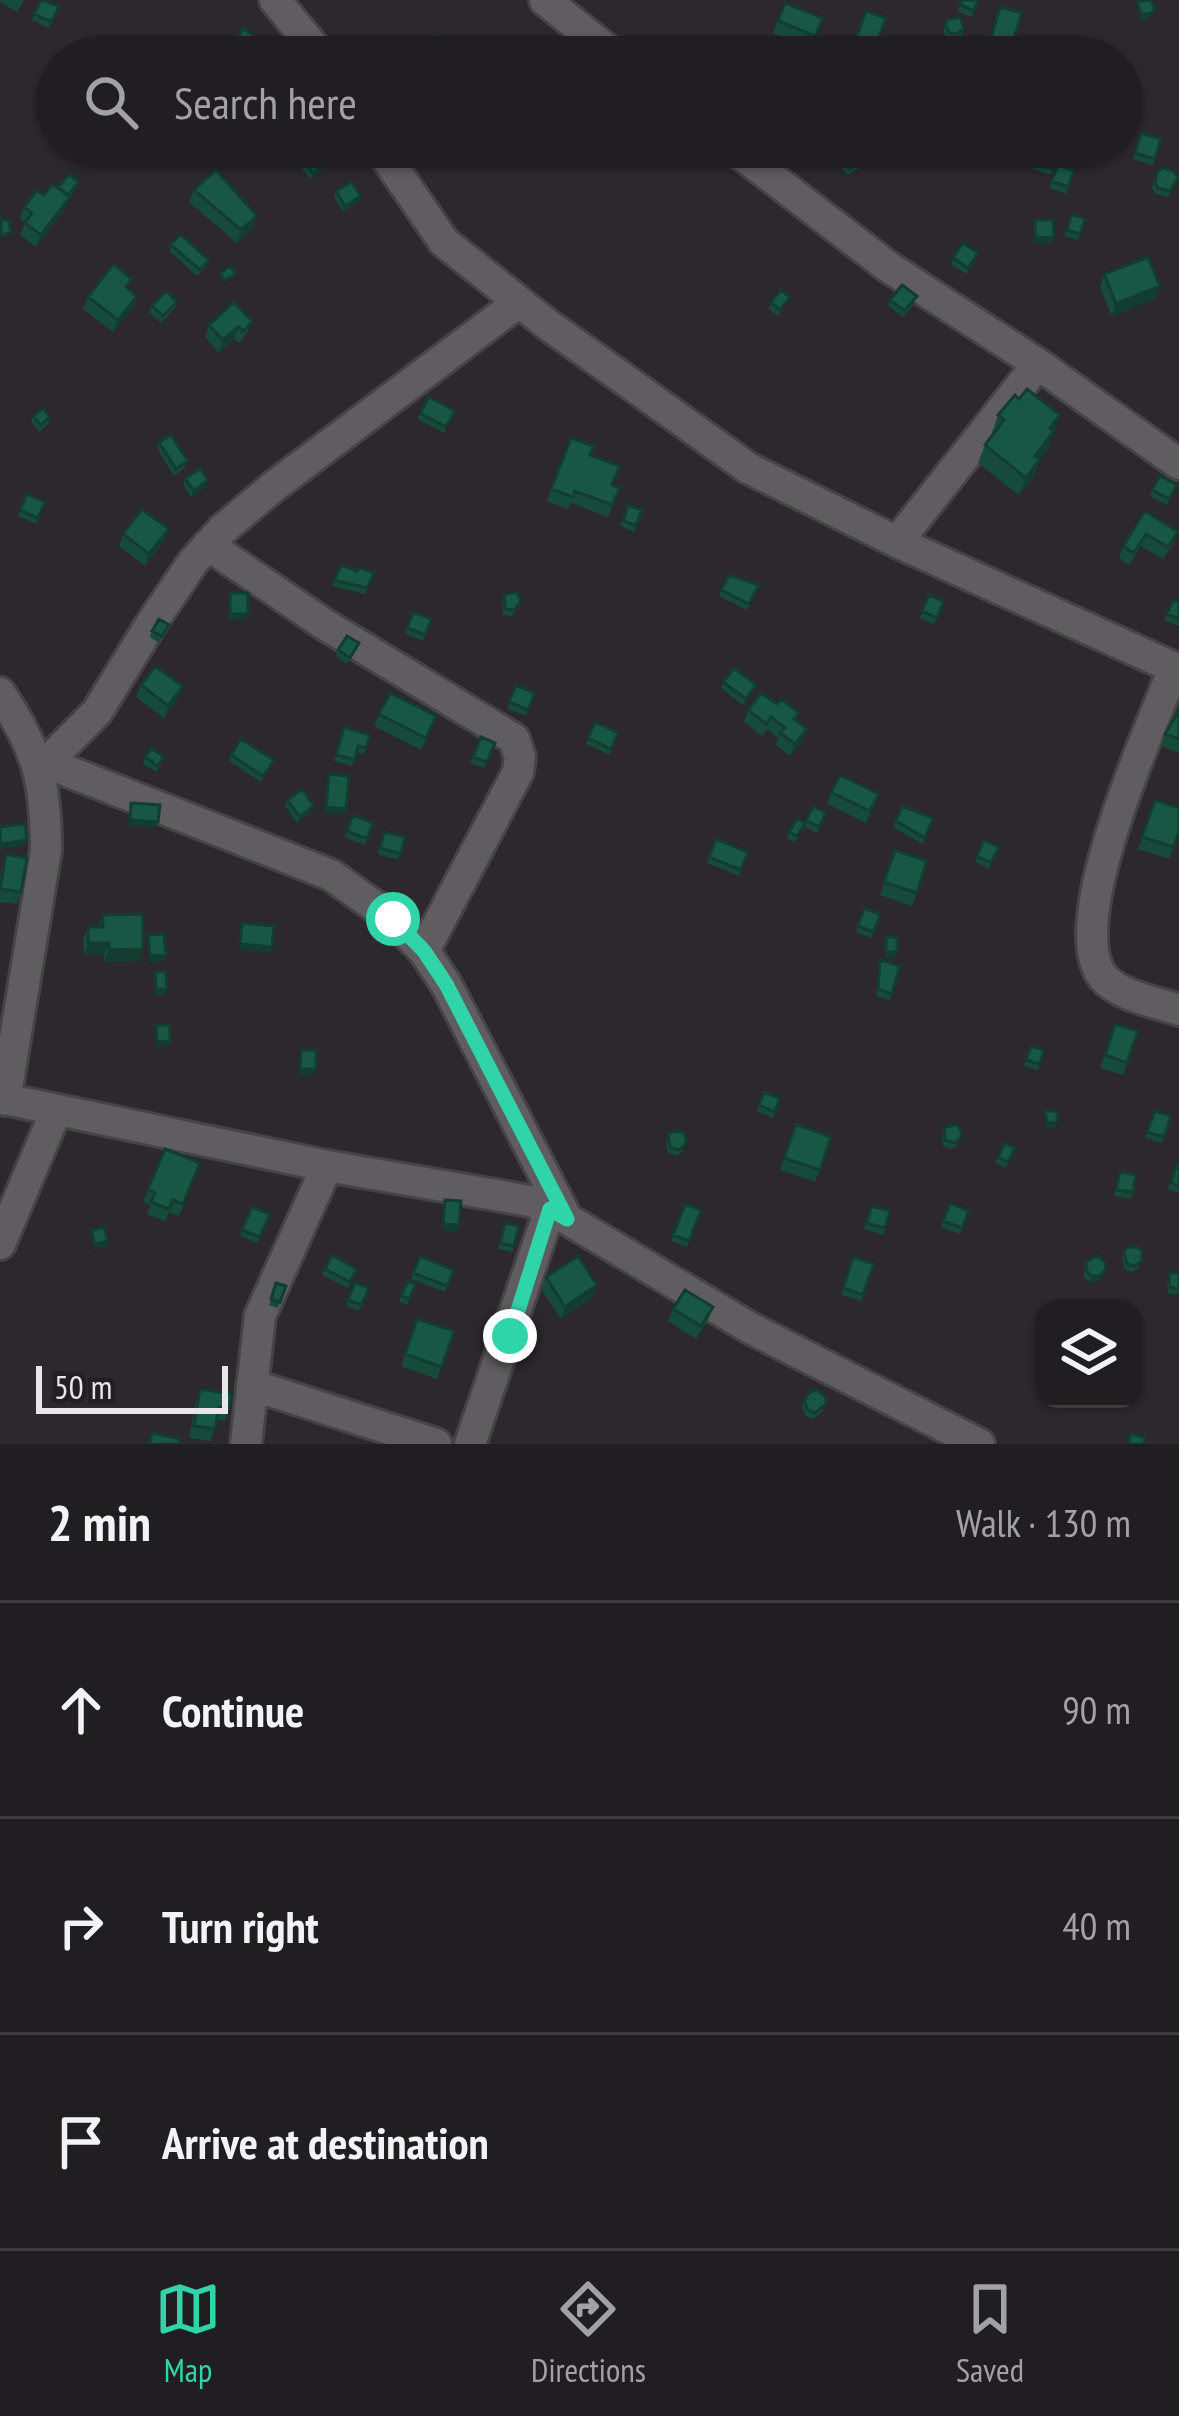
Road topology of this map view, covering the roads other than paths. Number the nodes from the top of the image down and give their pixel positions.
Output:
1 (274, 0) edge
2 (545, 0) edge
3 (304, 36) edge
4 (590, 36) edge
5 (392, 168) edge
6 (759, 168) edge
7 (519, 302) junction
8 (1038, 364) junction
9 (1179, 464) edge
10 (896, 542) junction
11 (208, 545) junction
12 (1176, 669) edge
13 (0, 693) edge
14 (13, 731) edge
15 (44, 766) junction
16 (424, 951) junction
17 (1179, 1010) edge
18 (3, 1099) edge
19 (56, 1111) junction
20 (327, 1166) junction
21 (558, 1214) junction
22 (0, 1244) edge
23 (252, 1385) junction
24 (246, 1444) edge
25 (436, 1444) edge
26 (470, 1444) edge
27 (979, 1444) edge

1 - 3 street
2 - 4 street
5 - 7 street
6 - 8 street
7 - 10 street
7 - 11 street
8 - 9 street
8 - 10 street
10 - 12 street
11 - 15 street
11 - 16 street
12 - 17 street
13 - 14 street
14 - 15 street
15 - 16 street
15 - 18 street
16 - 21 street
18 - 19 street
19 - 20 street
19 - 22 street
20 - 21 street
20 - 23 street
21 - 26 street
21 - 27 street
23 - 24 street
23 - 25 street

